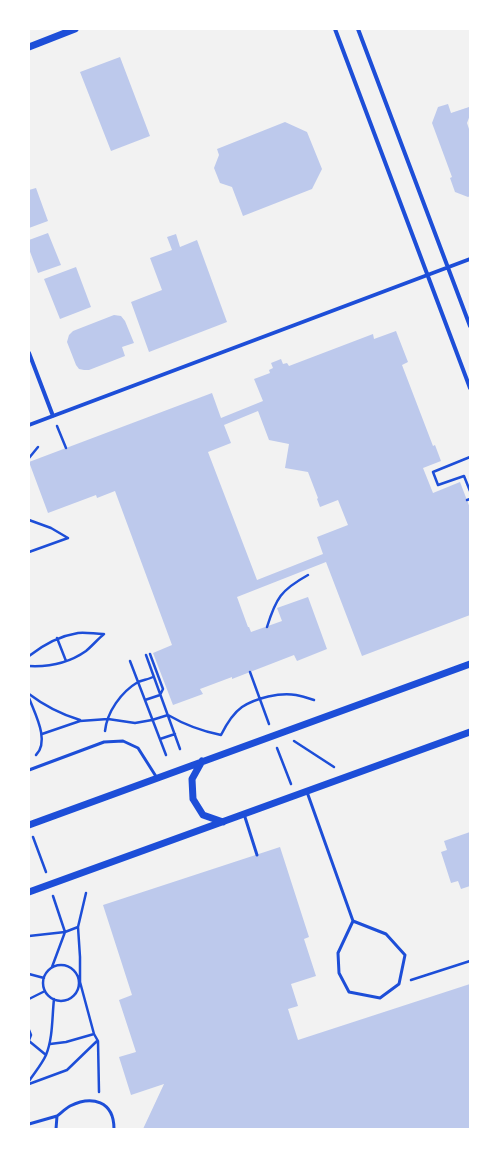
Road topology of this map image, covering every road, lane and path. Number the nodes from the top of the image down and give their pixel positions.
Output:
1 (75, 29) edge
2 (335, 29) edge
3 (358, 29) edge
4 (29, 47) edge
5 (470, 259) edge
6 (448, 268) junction
7 (428, 275) junction
8 (470, 326) edge
9 (29, 353) edge
10 (470, 388) edge
11 (53, 416) junction
12 (29, 425) edge
13 (38, 447) dead end
14 (66, 448) dead end
15 (470, 457) edge
16 (29, 458) edge
17 (470, 491) edge
18 (29, 520) edge
19 (29, 552) edge
20 (308, 575) dead end
21 (267, 627) dead end
22 (57, 638) junction
23 (150, 654) dead end
24 (146, 655) dead end
25 (29, 656) edge
26 (66, 661) junction
27 (130, 661) dead end
28 (470, 664) edge
29 (29, 666) edge
30 (153, 677) junction
31 (138, 682) junction
32 (29, 694) edge
33 (160, 695) junction
34 (29, 698) edge
35 (145, 700) junction
36 (314, 700) dead end
37 (168, 715) junction
38 (108, 719) junction
39 (152, 720) junction
40 (80, 721) junction
41 (281, 732) junction
42 (470, 732) edge
43 (42, 734) junction
44 (175, 734) junction
45 (160, 739) junction
46 (104, 742) junction
47 (180, 749) dead end
48 (166, 755) dead end
49 (32, 758) dead end
50 (202, 761) junction
51 (29, 770) edge
52 (348, 776) junction
53 (157, 778) junction
54 (307, 792) junction
55 (244, 814) junction
56 (223, 822) junction
57 (29, 825) edge
58 (32, 834) dead end
59 (257, 855) dead end
60 (50, 884) junction
61 (29, 892) edge
62 (86, 893) dead end
63 (353, 922) junction
64 (78, 927) junction
65 (65, 932) junction
66 (29, 936) edge
67 (470, 961) edge
68 (52, 967) junction
69 (29, 974) edge
70 (44, 978) junction
71 (80, 982) junction
72 (399, 984) junction
73 (45, 991) junction
74 (29, 999) edge
75 (54, 999) junction
76 (29, 1030) edge
77 (94, 1034) junction
78 (29, 1041) edge
79 (98, 1041) junction
80 (50, 1044) junction
81 (46, 1055) junction
82 (29, 1081) edge
83 (29, 1084) edge
84 (99, 1102) junction
85 (57, 1116) junction
86 (29, 1124) edge
87 (56, 1129) edge
88 (114, 1129) edge

1 - 4 street
2 - 7 street
3 - 6 street
5 - 6 street
6 - 7 street
6 - 8 street
7 - 10 street
7 - 11 street
9 - 11 street
11 - 12 street
11 - 14 path
13 - 16 path
15 - 17 path
18 - 19 path
20 - 21 path
22 - 25 path
22 - 26 path
22 - 26 path
23 - 33 path
24 - 30 path
26 - 29 path
27 - 31 path
28 - 41 street
30 - 31 path
30 - 33 path
31 - 35 path
31 - 38 path
32 - 40 path
33 - 35 path
33 - 37 path
34 - 43 path
35 - 39 path
36 - 37 path
37 - 39 path
37 - 44 path
38 - 39 path
38 - 40 path
38 - 46 path
39 - 45 path
40 - 43 path
41 - 50 street
41 - 52 path
42 - 52 street
43 - 49 path
44 - 45 path
44 - 47 path
45 - 48 path
46 - 51 lane
46 - 53 lane
50 - 53 street
50 - 56 street
52 - 54 street
53 - 57 street
54 - 55 street
54 - 63 lane
55 - 56 street
55 - 59 lane
56 - 60 street
58 - 60 path
60 - 61 street
60 - 65 path
62 - 64 path
63 - 72 lane
63 - 72 lane
64 - 65 path
64 - 71 path
65 - 66 path
65 - 68 path
67 - 72 path
68 - 70 path
68 - 71 path
69 - 70 path
70 - 73 path
71 - 75 path
71 - 77 path
73 - 74 path
73 - 75 path
75 - 80 path
76 - 78 path
77 - 79 path
77 - 80 path
78 - 81 path
79 - 83 path
79 - 84 path
80 - 81 path
81 - 82 path
84 - 85 lane
84 - 88 lane
85 - 86 lane
85 - 87 lane

